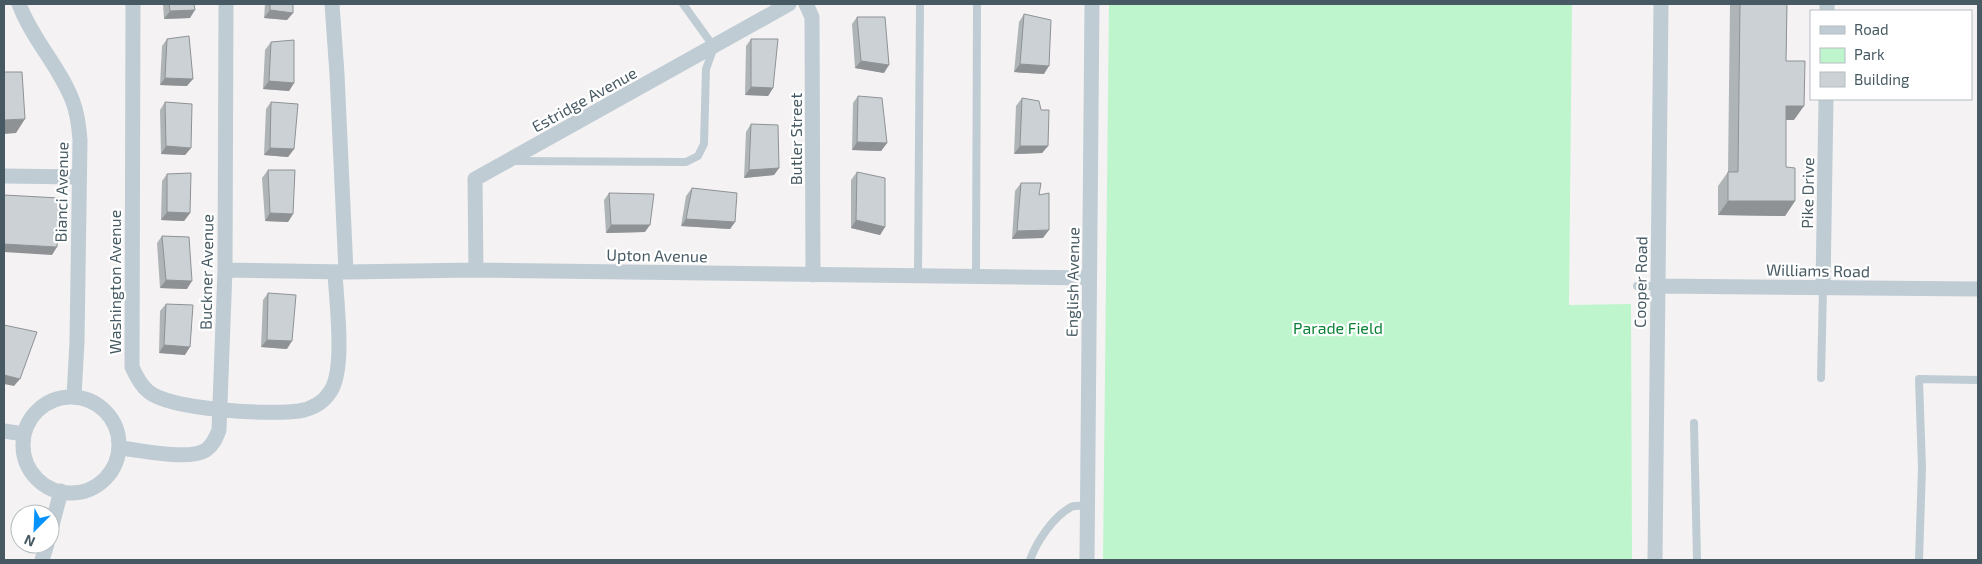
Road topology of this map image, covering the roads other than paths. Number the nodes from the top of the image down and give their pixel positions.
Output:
1 (19, 4) edge
2 (133, 4) edge
3 (226, 4) edge
4 (332, 4) edge
5 (683, 4) edge
6 (789, 4) edge
7 (806, 4) edge
8 (920, 4) edge
9 (977, 4) edge
10 (1092, 4) edge
11 (1661, 4) edge
12 (714, 47) junction
13 (1826, 100) edge
14 (508, 161) junction
15 (4, 176) edge
16 (79, 177) junction
17 (224, 270) junction
18 (476, 270) junction
19 (340, 272) junction
20 (813, 275) junction
21 (918, 276) junction
22 (976, 277) junction
23 (1089, 278) junction
24 (1637, 286) dead end
25 (1657, 286) junction
26 (1823, 288) junction
27 (1978, 289) edge
28 (1821, 378) dead end
29 (1978, 380) edge
30 (74, 396) junction
31 (221, 411) junction
32 (1694, 422) dead end
33 (4, 431) edge
34 (24, 434) junction
35 (120, 448) junction
36 (61, 491) junction
37 (58, 504) edge
38 (1087, 506) junction
39 (1030, 560) edge
40 (1087, 560) edge
41 (1655, 560) edge
42 (1697, 560) edge
43 (1919, 560) edge

1 - 16 street, Bianci Avenue
2 - 31 street, Washington Avenue
3 - 17 street, Buckner Avenue
4 - 19 street, Washington Avenue
5 - 12 lane
6 - 12 street, Estridge Avenue
7 - 20 street, Butler Street
8 - 21 lane
9 - 22 lane
10 - 23 street, English Avenue
11 - 25 street, Cooper Road
12 - 14 street, Estridge Avenue
12 - 14 lane
13 - 26 street, Pike Drive
14 - 18 street, Estridge Avenue
15 - 16 street
16 - 30 street, Bianci Avenue
17 - 19 street, Upton Avenue
17 - 31 street, Buckner Avenue
18 - 19 street, Upton Avenue
18 - 20 street, Upton Avenue
19 - 31 street, Washington Avenue
20 - 21 street, Upton Avenue
21 - 22 street, Upton Avenue
22 - 23 street, Upton Avenue
23 - 38 street, English Avenue
24 - 25 lane
25 - 26 street, Williams Road
25 - 41 street, Cooper Road
26 - 27 street, Williams Road
26 - 28 lane
29 - 43 lane
30 - 34 street
30 - 35 street
31 - 35 street, Buckner Avenue
32 - 42 lane
33 - 34 street
34 - 36 street
35 - 36 street
36 - 37 street
38 - 39 lane
38 - 40 street, English Avenue

